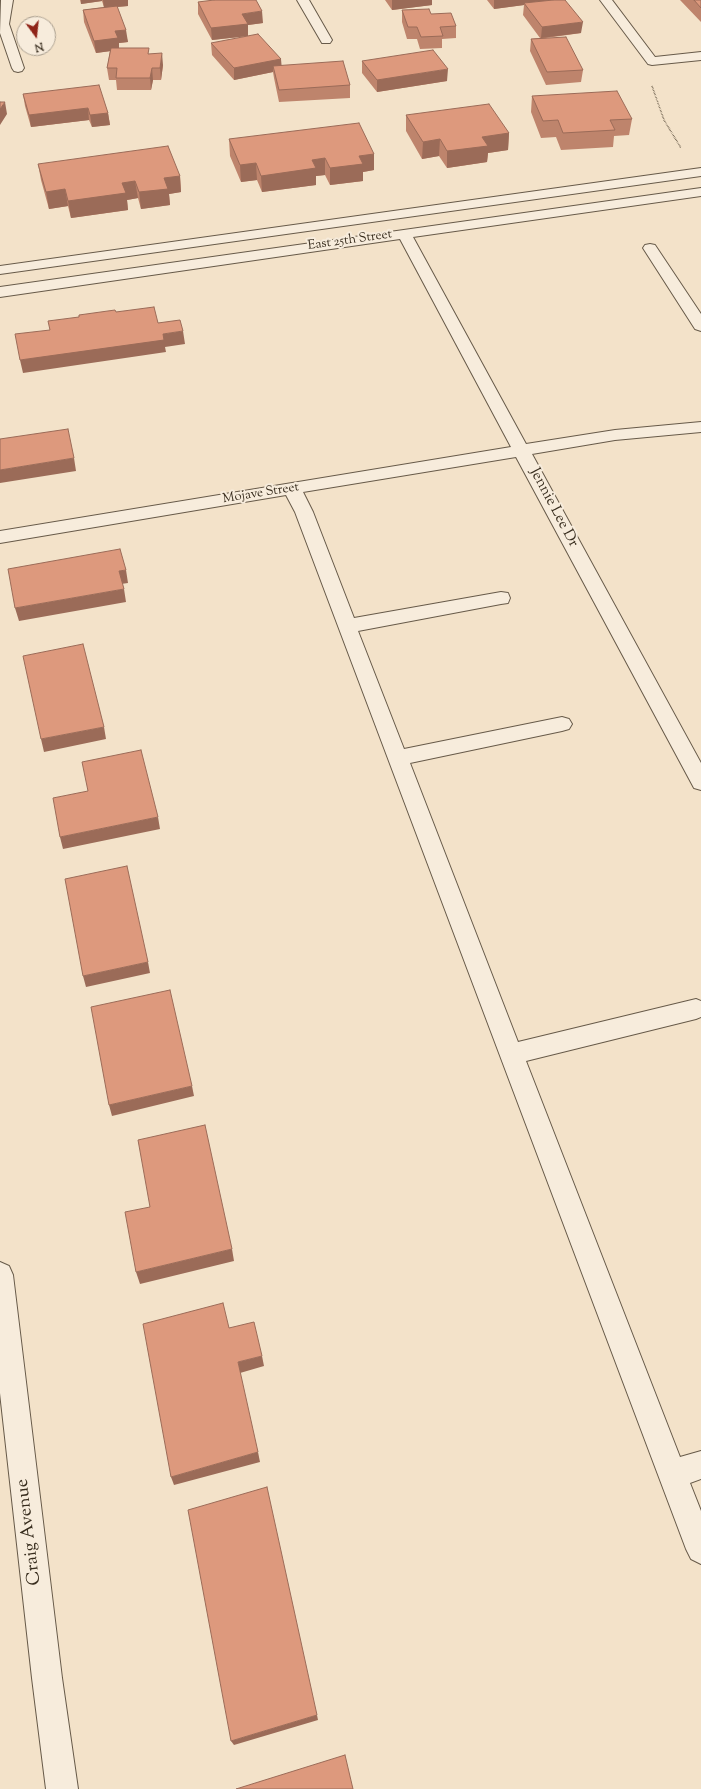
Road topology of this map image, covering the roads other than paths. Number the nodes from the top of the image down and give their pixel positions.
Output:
1 (7, 0) edge
2 (303, 0) edge
3 (606, 0) edge
4 (326, 40) dead end
5 (701, 56) edge
6 (18, 68) dead end
7 (700, 172) edge
8 (701, 192) edge
9 (404, 234) junction
10 (650, 248) dead end
11 (0, 270) edge
12 (0, 292) edge
13 (701, 326) edge
14 (701, 427) edge
15 (521, 450) junction
16 (292, 488) junction
17 (0, 537) edge
18 (501, 598) dead end
19 (347, 626) junction
20 (562, 724) dead end
21 (398, 758) junction
22 (701, 782) edge
23 (696, 1009) dead end
24 (511, 1054) junction
25 (0, 1275) edge
26 (701, 1465) edge
27 (672, 1474) junction
28 (701, 1549) edge
29 (62, 1789) edge

1 - 6 street
2 - 4 street
3 - 5 street
7 - 11 street, East 25th Street
8 - 9 street, East 25th Street
9 - 12 street, East 25th Street
9 - 15 street, Jennie Lee Dr
10 - 13 street
14 - 15 street, Mojave Street
15 - 16 street, Mojave Street
15 - 22 street, Jennie Lee Dr
16 - 17 street, Mojave Street
16 - 19 street
18 - 19 street
19 - 21 street
20 - 21 street
21 - 24 street
23 - 24 street
24 - 27 street
25 - 29 street, Craig Avenue
26 - 27 street
27 - 28 street

